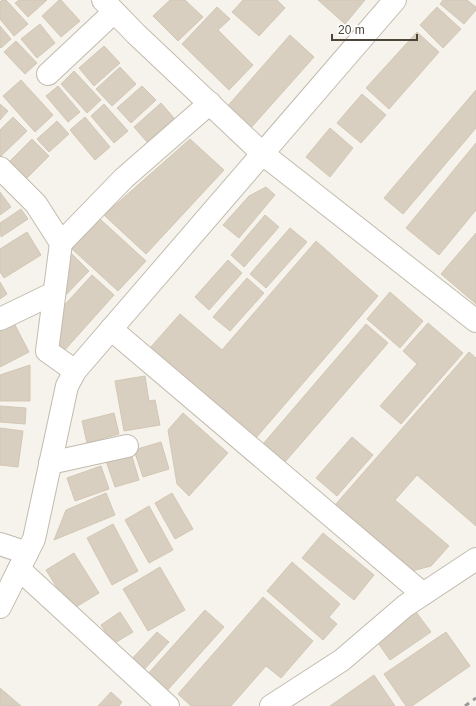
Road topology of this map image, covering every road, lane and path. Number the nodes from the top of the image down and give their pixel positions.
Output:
1 (395, 0) edge
2 (109, 6) edge
3 (48, 74) dead end
4 (210, 103) junction
5 (263, 154) junction
6 (0, 168) edge
7 (61, 243) junction
8 (54, 294) junction
9 (0, 319) edge
10 (476, 321) edge
11 (111, 329) junction
12 (75, 371) junction
13 (127, 446) dead end
14 (50, 463) junction
15 (0, 544) edge
16 (476, 559) edge
17 (23, 561) junction
18 (423, 594) junction
19 (0, 606) edge
20 (168, 706) edge
21 (271, 706) edge

1 - 5 street
2 - 3 street
2 - 4 street
4 - 5 street
4 - 7 street
5 - 10 street
5 - 11 street
6 - 7 street
7 - 8 street
8 - 9 street
8 - 12 street
11 - 12 street
11 - 18 street
12 - 14 street
13 - 14 street
14 - 17 street
15 - 17 street
16 - 18 street
17 - 19 street
17 - 20 street
18 - 21 street

